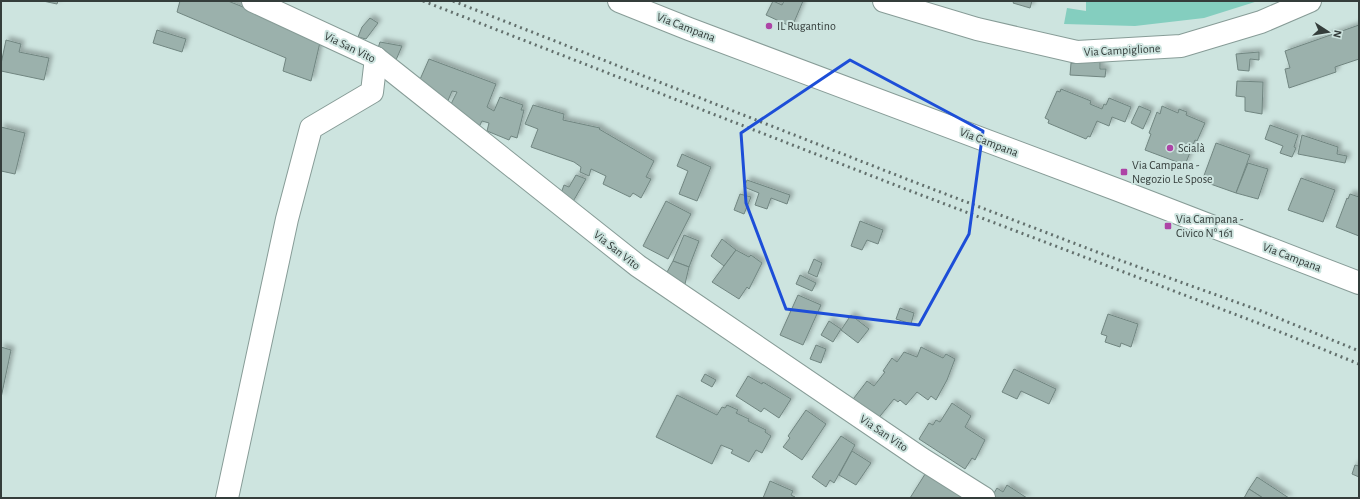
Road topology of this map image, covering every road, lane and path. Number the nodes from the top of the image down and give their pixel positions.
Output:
1 (253, 1) edge
2 (619, 1) edge
3 (884, 1) edge
4 (1310, 1) edge
5 (376, 58) junction
6 (1359, 283) edge
7 (227, 498) edge
8 (984, 498) edge

1 - 5 street, Via San Vito
2 - 6 street, Via Campana
3 - 4 street, Via Campiglione
5 - 7 street
5 - 8 street, Via San Vito

